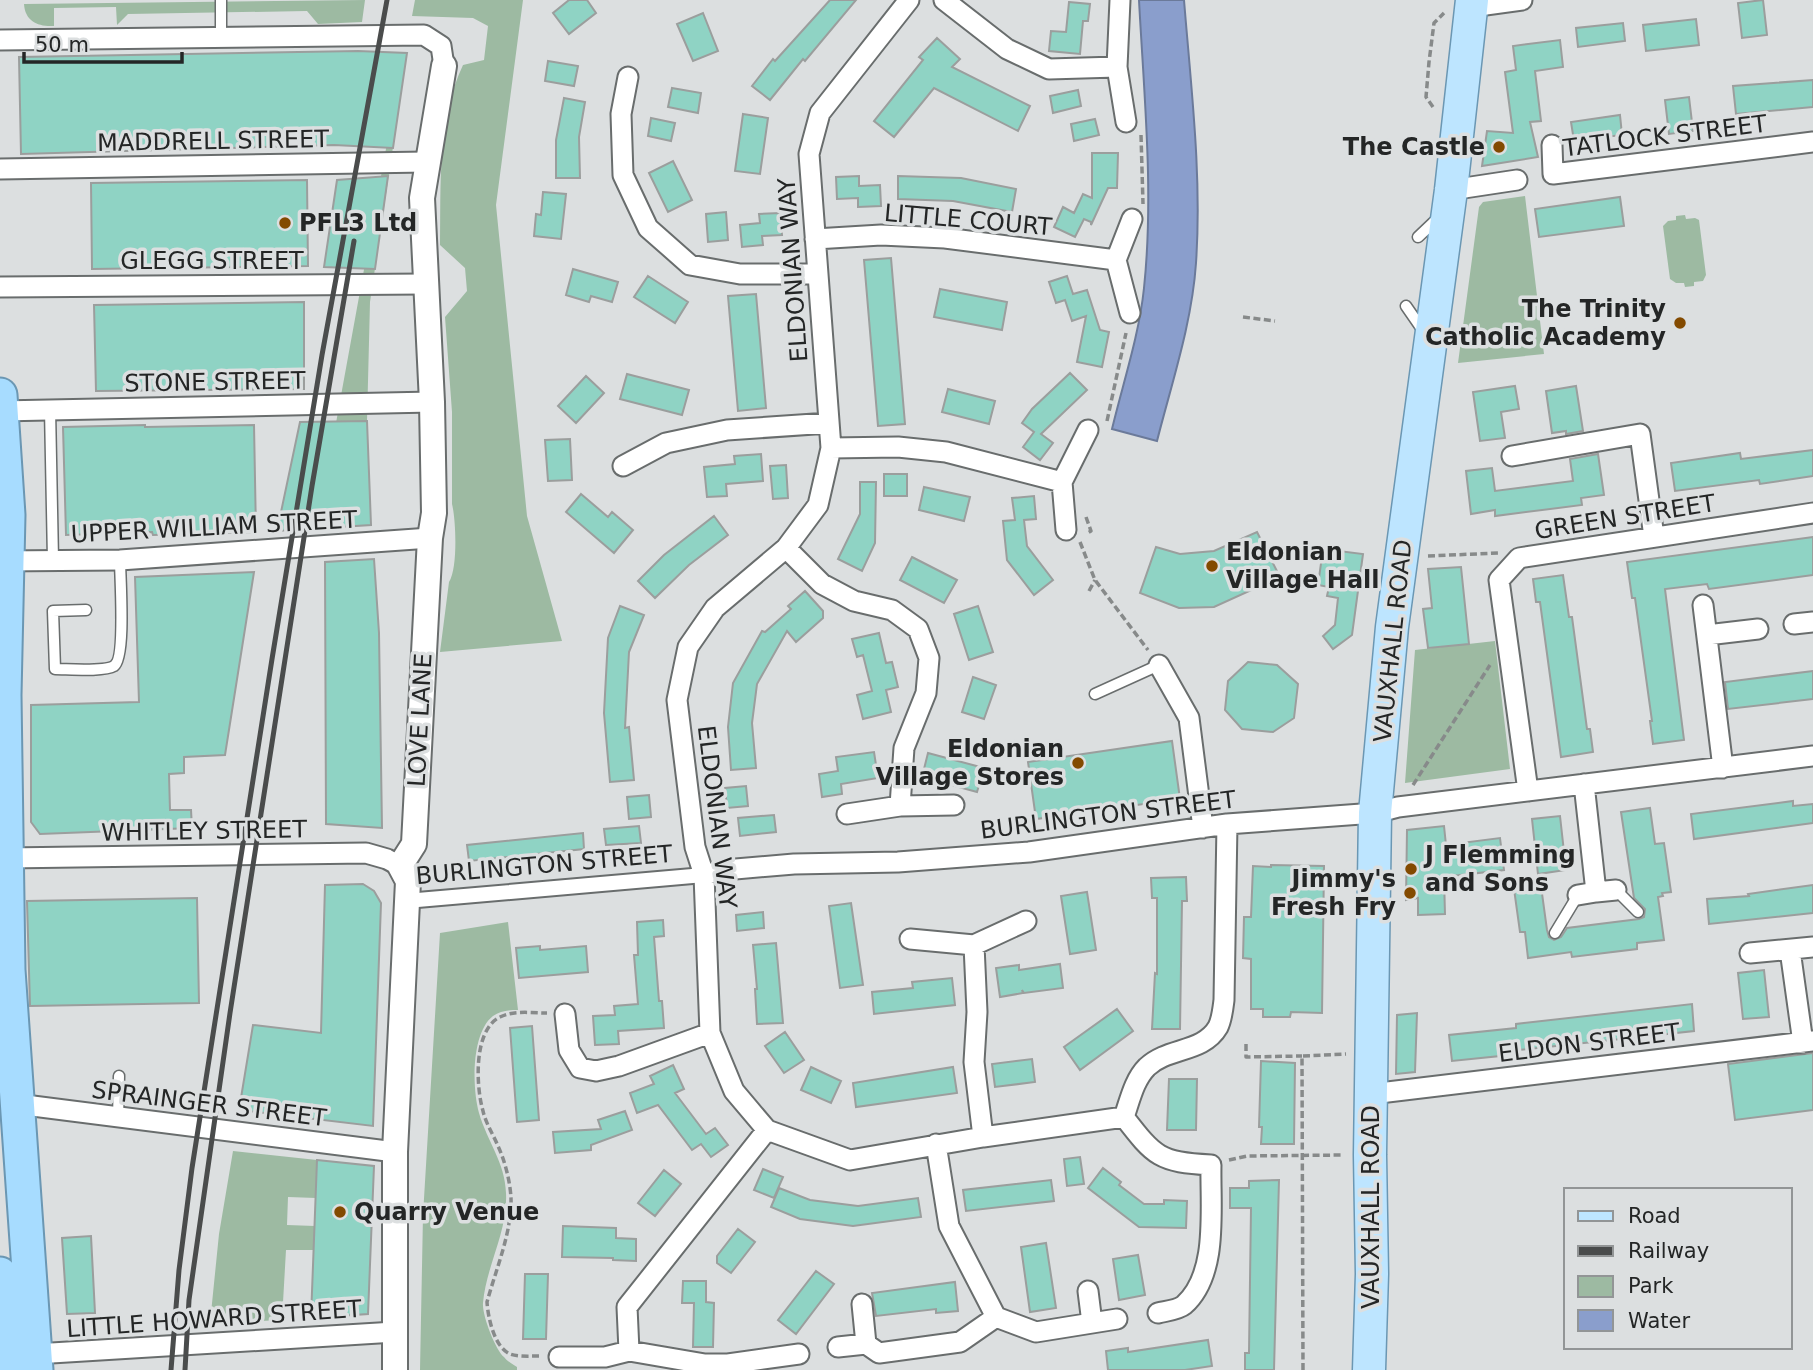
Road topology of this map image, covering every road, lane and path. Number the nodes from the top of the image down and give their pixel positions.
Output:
1 (221, 0) edge
2 (909, 0) edge
3 (944, 0) edge
4 (1120, 0) edge
5 (1522, 0) edge
6 (1471, 4) edge
7 (222, 38) junction
8 (0, 40) edge
9 (444, 66) joint
10 (1117, 67) junction
11 (628, 77) dead end
12 (1126, 122) dead end
13 (1813, 142) edge
14 (1552, 145) dead end
15 (426, 162) junction
16 (0, 169) edge
17 (1517, 180) dead end
18 (1450, 199) junction
19 (1132, 219) dead end
20 (1418, 237) dead end
21 (815, 239) junction
22 (1116, 260) junction
23 (817, 274) junction
24 (425, 284) junction
25 (0, 287) edge
26 (1406, 306) dead end
27 (1130, 313) dead end
28 (1243, 317) dead end
29 (1275, 321) dead end
30 (1431, 342) junction
31 (432, 402) junction
32 (1, 406) edge
33 (50, 409) junction
34 (829, 423) junction
35 (1088, 430) dead end
36 (831, 448) junction
37 (1512, 456) dead end
38 (623, 466) dead end
39 (1062, 482) junction
40 (1084, 512) dead end
41 (1813, 513) edge
42 (1066, 530) dead end
43 (1654, 537) junction
44 (430, 538) junction
45 (786, 548) junction
46 (1402, 557) junction
47 (1519, 558) junction
48 (120, 559) junction
49 (53, 560) junction
50 (3, 562) edge
51 (1095, 580) junction
52 (1089, 591) dead end
53 (1703, 606) dead end
54 (86, 610) dead end
55 (1758, 629) dead end
56 (1707, 635) junction
57 (1506, 639) junction
58 (1159, 665) junction
59 (1095, 694) dead end
60 (1813, 756) edge
61 (1723, 768) junction
62 (1584, 784) junction
63 (1528, 791) junction
64 (900, 806) junction
65 (954, 806) dead end
66 (1386, 810) junction
67 (847, 814) dead end
68 (1227, 824) junction
69 (1203, 828) junction
70 (6, 858) junction
71 (400, 866) junction
72 (704, 875) junction
73 (1597, 892) junction
74 (406, 901) junction
75 (1638, 912) dead end
76 (1026, 921) dead end
77 (1555, 933) dead end
78 (911, 939) dead end
79 (974, 945) junction
80 (1813, 947) edge
81 (1790, 950) junction
82 (1750, 953) dead end
83 (565, 1014) joint
84 (710, 1033) junction
85 (1808, 1042) edge
86 (1246, 1044) dead end
87 (1372, 1052) junction
88 (1302, 1056) junction
89 (119, 1076) dead end
90 (1371, 1094) junction
91 (17, 1104) junction
92 (1124, 1117) junction
93 (118, 1119) junction
94 (766, 1130) junction
95 (983, 1137) junction
96 (936, 1144) junction
97 (395, 1152) junction
98 (1370, 1155) junction
99 (1300, 1156) junction
100 (1211, 1165) junction
101 (0, 1274) edge
102 (1088, 1291) dead end
103 (862, 1304) dead end
104 (1158, 1313) dead end
105 (996, 1317) junction
106 (1117, 1319) dead end
107 (1092, 1323) junction
108 (395, 1332) junction
109 (866, 1343) junction
110 (838, 1347) dead end
111 (629, 1351) junction
112 (799, 1354) dead end
113 (16, 1357) edge
114 (559, 1357) joint
115 (767, 1364) edge
116 (395, 1370) edge
117 (1303, 1370) edge
118 (1369, 1370) edge

1 - 7 lane
2 - 21 street, ELDONIAN WAY
3 - 10 street
4 - 10 street
5 - 6 street
6 - 18 main road, VAUXHALL ROAD
7 - 8 street
7 - 9 street
9 - 15 street, LOVE LANE
10 - 12 street
11 - 23 street
13 - 14 street, TATLOCK STREET
15 - 16 street, MADDRELL STREET
15 - 24 street, LOVE LANE
17 - 18 street
18 - 20 lane
18 - 30 main road, VAUXHALL ROAD
19 - 22 street
21 - 22 street, LITTLE COURT
21 - 23 street, ELDONIAN WAY
22 - 27 street
23 - 34 street, ELDONIAN WAY
24 - 25 street, GLEGG STREET
24 - 31 street, LOVE LANE
26 - 30 lane
28 - 29 path
30 - 46 main road, VAUXHALL ROAD
31 - 33 street, STONE STREET
31 - 44 street, LOVE LANE
32 - 33 street, STONE STREET
32 - 50 highway
33 - 49 lane
34 - 36 street, ELDONIAN WAY
34 - 38 street
35 - 39 street
36 - 39 street
36 - 45 street, ELDONIAN WAY
37 - 43 street
39 - 42 street
40 - 51 path
41 - 43 street, GREEN STREET
43 - 47 street, GREEN STREET
44 - 48 street, UPPER WILLIAM STREET
44 - 71 street, LOVE LANE
45 - 64 street
45 - 72 street, ELDONIAN WAY
46 - 47 path
46 - 66 main road, VAUXHALL ROAD
47 - 57 street, GREEN STREET
48 - 49 street, UPPER WILLIAM STREET
48 - 54 lane
49 - 50 street, UPPER WILLIAM STREET
50 - 70 highway
51 - 52 path
51 - 58 path
53 - 56 street
55 - 56 street
56 - 61 street
57 - 63 street, GREEN STREET
57 - 66 path
58 - 59 lane
58 - 69 street
60 - 61 street, BURLINGTON STREET
61 - 62 street, BURLINGTON STREET
62 - 63 street, BURLINGTON STREET
62 - 73 street
63 - 66 street, BURLINGTON STREET
64 - 65 street
64 - 67 street
66 - 68 street, BURLINGTON STREET
66 - 87 main road, VAUXHALL ROAD
68 - 69 street, BURLINGTON STREET
68 - 92 street
69 - 72 street, BURLINGTON STREET
70 - 71 street, WHITLEY STREET
70 - 91 highway
71 - 74 street
72 - 74 street, BURLINGTON STREET
72 - 84 street, ELDONIAN WAY
73 - 75 lane
73 - 77 lane
74 - 97 street
76 - 79 street
78 - 79 street
79 - 95 street
80 - 81 street
81 - 82 street
81 - 85 street
83 - 84 street
83 - 114 path
84 - 94 street, ELDONIAN WAY
85 - 90 street, ELDON STREET
86 - 88 path
87 - 88 path
87 - 90 main road, VAUXHALL ROAD
88 - 99 path
89 - 93 lane
90 - 98 main road, VAUXHALL ROAD
91 - 93 street, SPRAINGER STREET
91 - 113 highway
92 - 95 street
92 - 100 street
93 - 97 street, SPRAINGER STREET
94 - 96 street
94 - 111 street
95 - 96 street
96 - 105 street
97 - 108 street
98 - 99 path
98 - 118 main road, VAUXHALL ROAD
99 - 100 path
99 - 117 path
100 - 104 street
101 - 113 highway
102 - 107 street
103 - 109 street
105 - 107 street
105 - 109 street
106 - 107 street
108 - 113 street, LITTLE HOWARD STREET
108 - 116 street
109 - 110 street
111 - 114 street
111 - 115 street
112 - 115 street

